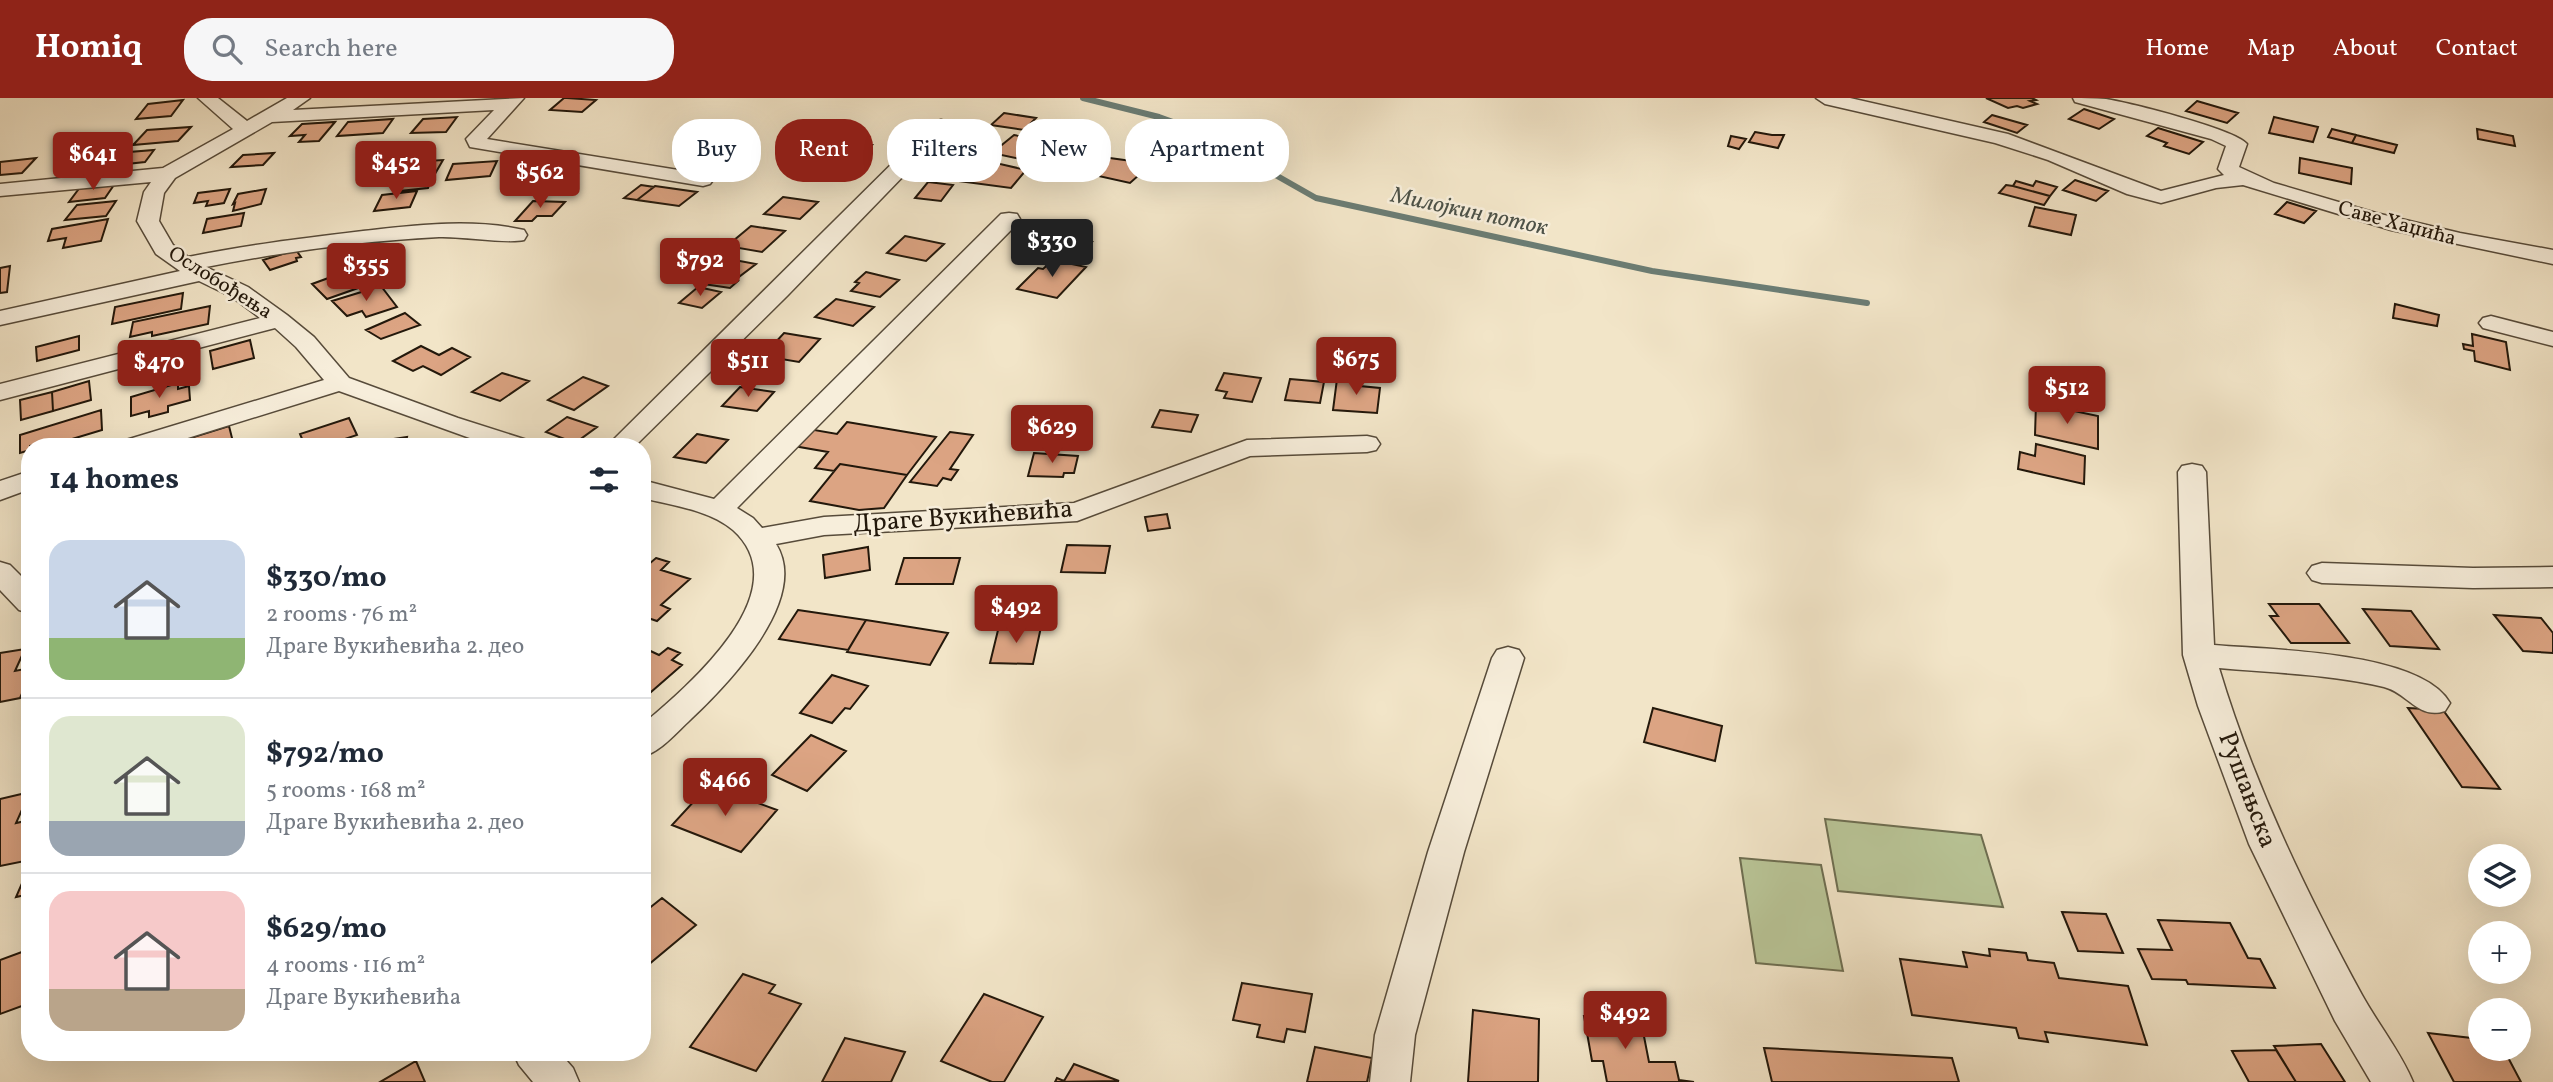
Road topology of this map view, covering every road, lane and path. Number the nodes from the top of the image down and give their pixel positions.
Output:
1 (207, 98) edge
2 (301, 98) edge
3 (1825, 98) edge
4 (2082, 98) edge
5 (512, 101) edge
6 (266, 117) junction
7 (245, 129) junction
8 (167, 174) junction
9 (672, 175) edge
10 (2244, 179) junction
11 (887, 181) edge
12 (0, 190) edge
13 (1009, 219) dead end
14 (516, 235) dead end
15 (2553, 257) edge
16 (192, 269) junction
17 (0, 318) edge
18 (279, 320) junction
19 (2491, 323) dead end
20 (2553, 339) edge
21 (340, 383) junction
22 (0, 392) edge
23 (161, 438) edge
24 (492, 438) edge
25 (628, 438) edge
26 (1367, 444) dead end
27 (2192, 472) dead end
28 (21, 483) edge
29 (0, 491) edge
30 (651, 492) edge
31 (718, 511) junction
32 (759, 538) junction
33 (0, 572) edge
34 (2322, 573) dead end
35 (2553, 577) edge
36 (21, 594) edge
37 (2199, 655) junction
38 (1508, 658) dead end
39 (2434, 703) dead end
40 (651, 735) edge
41 (541, 1061) edge
42 (559, 1082) edge
43 (1390, 1082) edge
44 (2393, 1082) edge

1 - 7 street
2 - 6 street
3 - 10 street
4 - 10 street
5 - 6 street
5 - 9 street
6 - 7 street
7 - 8 street
8 - 12 street
8 - 16 street, Ослобођења
10 - 15 street, Саве Хаџића
11 - 25 street
13 - 31 street
14 - 16 street
16 - 17 street
16 - 18 street, Ослобођења
18 - 21 street, Ослобођења
18 - 22 street
19 - 20 street
21 - 23 street
21 - 24 street, Ослобођења
26 - 32 street, Драге Вукићевића
27 - 37 street, Рушањска
28 - 29 street
30 - 31 street
31 - 32 street
32 - 40 street
33 - 36 street
34 - 35 street
37 - 39 street
37 - 44 street, Рушањска
38 - 43 street
41 - 42 street

